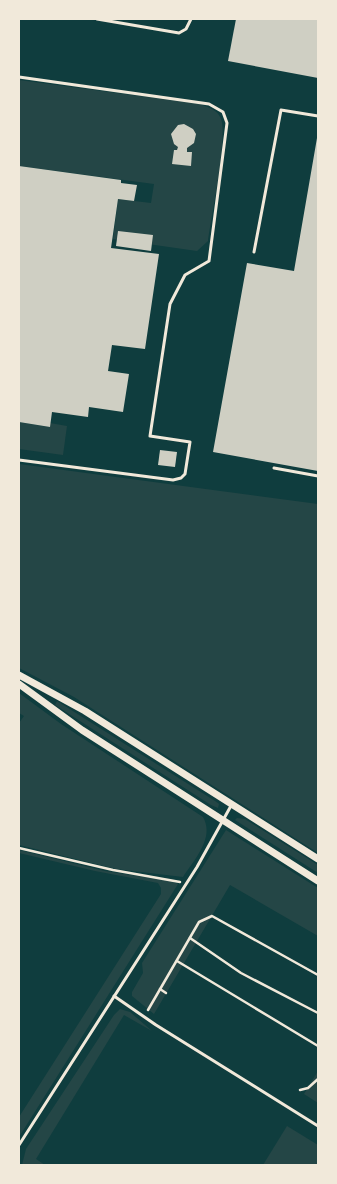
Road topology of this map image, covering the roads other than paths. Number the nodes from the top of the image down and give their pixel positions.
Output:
1 (97, 19) edge
2 (191, 19) edge
3 (19, 77) edge
4 (318, 116) edge
5 (254, 252) dead end
6 (19, 460) edge
7 (274, 468) dead end
8 (318, 476) edge
9 (19, 675) edge
10 (19, 684) edge
11 (232, 804) junction
12 (222, 820) junction
13 (318, 859) edge
14 (318, 881) edge
15 (114, 996) junction
16 (318, 1126) edge
17 (19, 1145) edge

1 - 2 lane
3 - 6 lane
4 - 5 lane
7 - 8 lane
9 - 11 street
10 - 12 street
11 - 12 lane
11 - 13 street
12 - 14 street
12 - 15 lane
15 - 16 lane
15 - 17 lane

